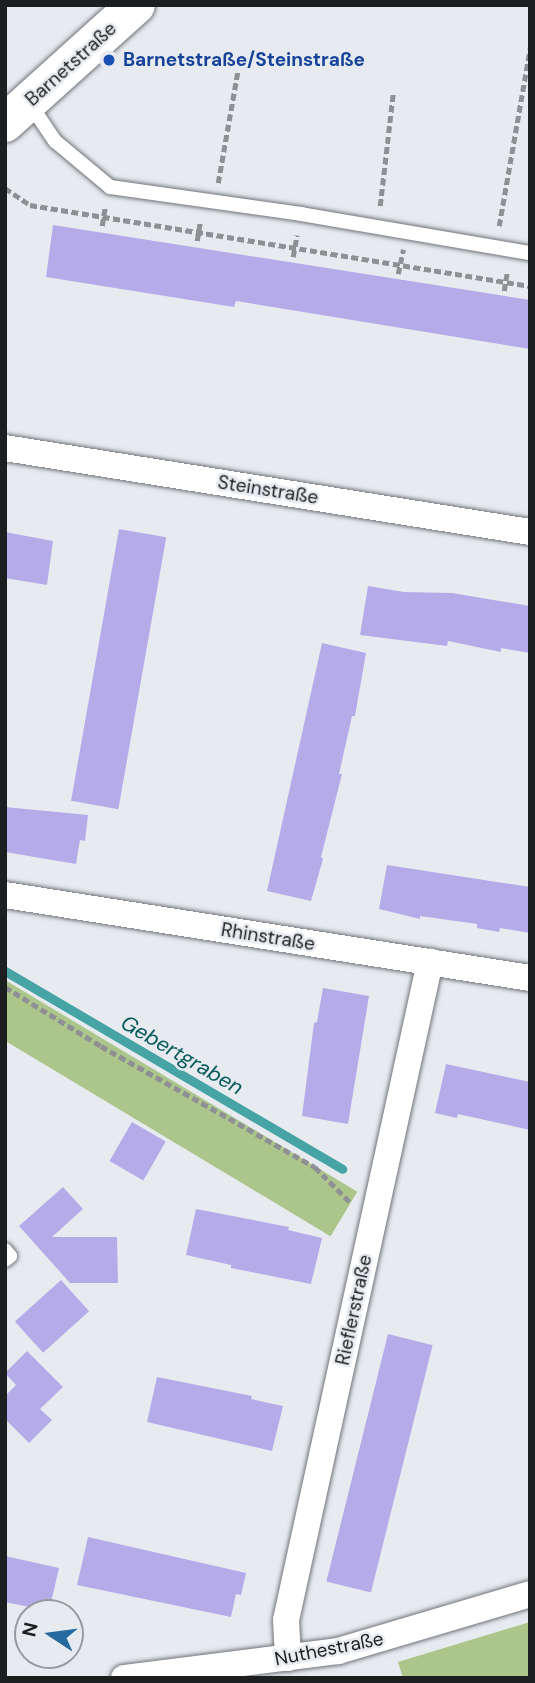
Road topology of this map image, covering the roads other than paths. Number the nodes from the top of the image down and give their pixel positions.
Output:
1 (136, 5) edge
2 (17, 112) edge
3 (530, 253) edge
4 (5, 447) edge
5 (530, 532) edge
6 (5, 895) edge
7 (430, 962) junction
8 (530, 978) edge
9 (5, 1250) edge
10 (5, 1260) edge
11 (530, 1594) edge
12 (288, 1658) junction
13 (124, 1678) edge

1 - 2 street, Barnetstraße
2 - 3 lane
4 - 5 street, Steinstraße
6 - 7 street, Rhinstraße
7 - 8 street, Rhinstraße
7 - 12 street, Rieflerstraße
9 - 10 lane
11 - 12 street, Nuthestraße
12 - 13 street, Nuthestraße

